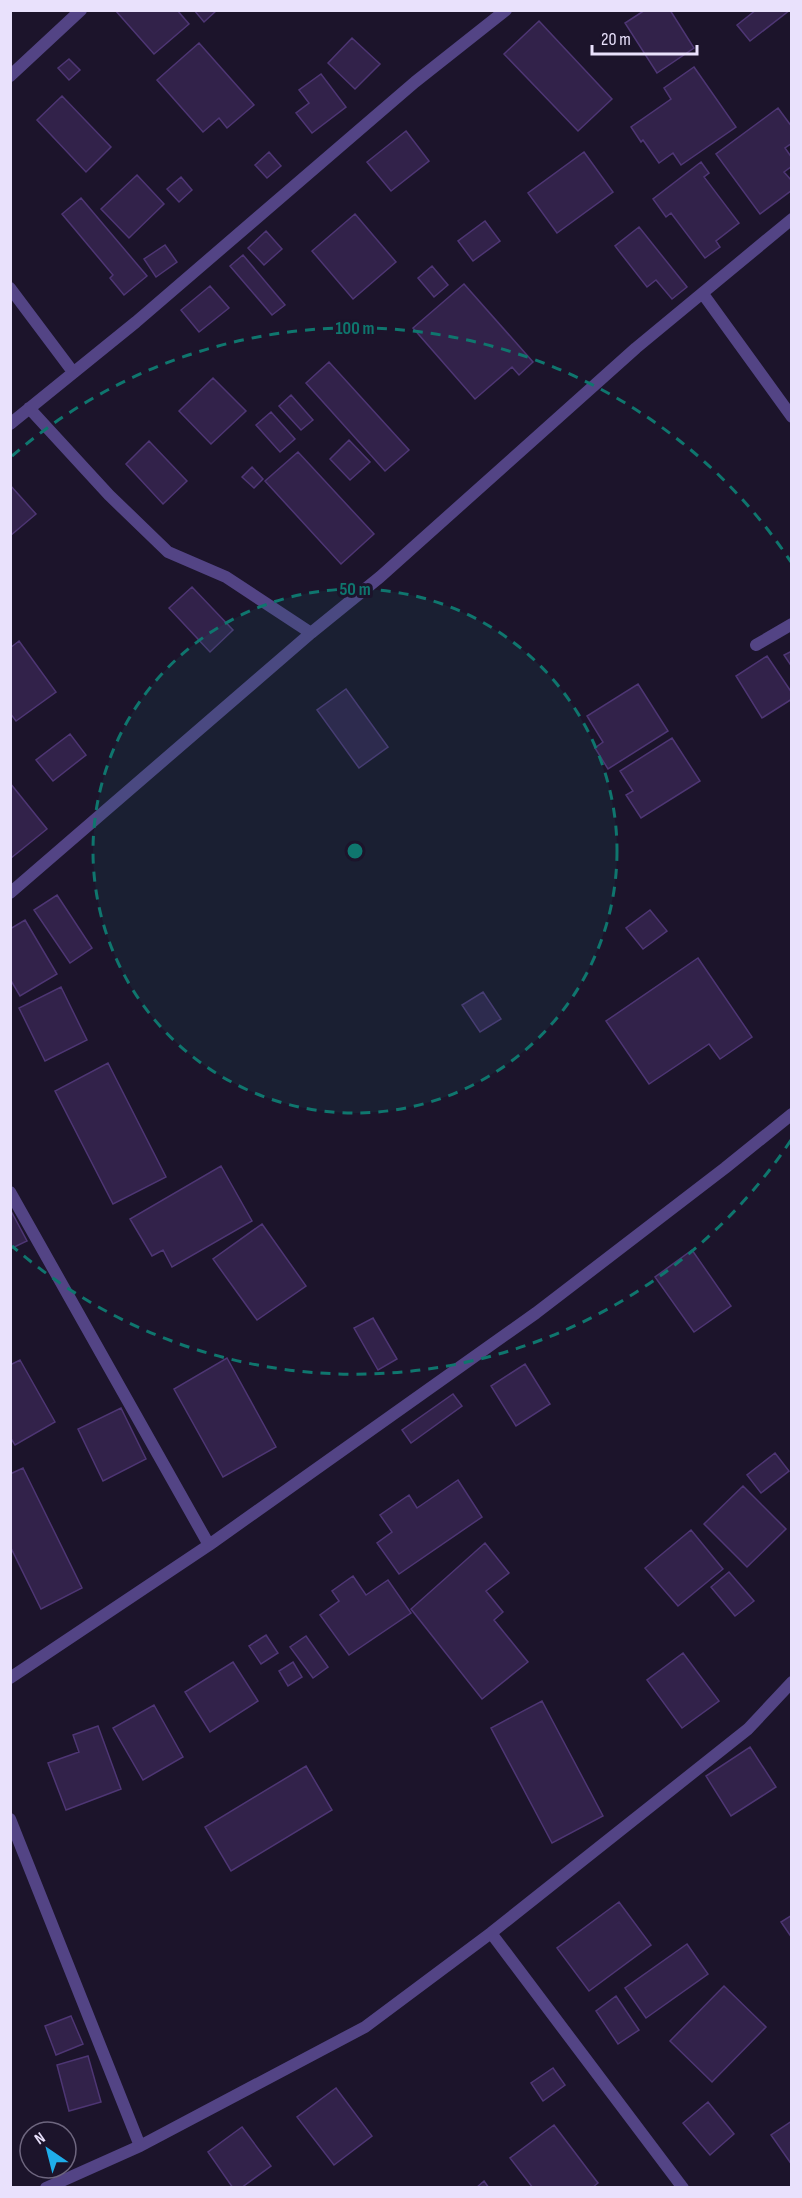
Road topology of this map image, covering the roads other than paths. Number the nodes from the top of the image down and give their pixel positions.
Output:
1 (81, 10) edge
2 (506, 10) edge
3 (10, 76) edge
4 (792, 219) edge
5 (10, 288) edge
6 (703, 294) junction
7 (73, 372) junction
8 (29, 408) junction
9 (792, 417) edge
10 (10, 424) edge
11 (792, 624) edge
12 (311, 633) junction
13 (756, 645) dead end
14 (10, 893) edge
15 (792, 1114) edge
16 (10, 1192) edge
17 (209, 1545) junction
18 (10, 1678) edge
19 (792, 1682) edge
20 (10, 1819) edge
21 (491, 1933) junction
22 (140, 2146) junction
23 (46, 2187) edge
24 (683, 2187) edge

1 - 3 street
2 - 7 street
4 - 6 street
5 - 7 street
6 - 9 street
6 - 12 street
7 - 8 street
8 - 10 street
8 - 12 street
11 - 13 street
12 - 14 street
15 - 17 street
16 - 17 street
17 - 18 street
19 - 21 street
20 - 22 street
21 - 22 street
21 - 24 street
22 - 23 street

